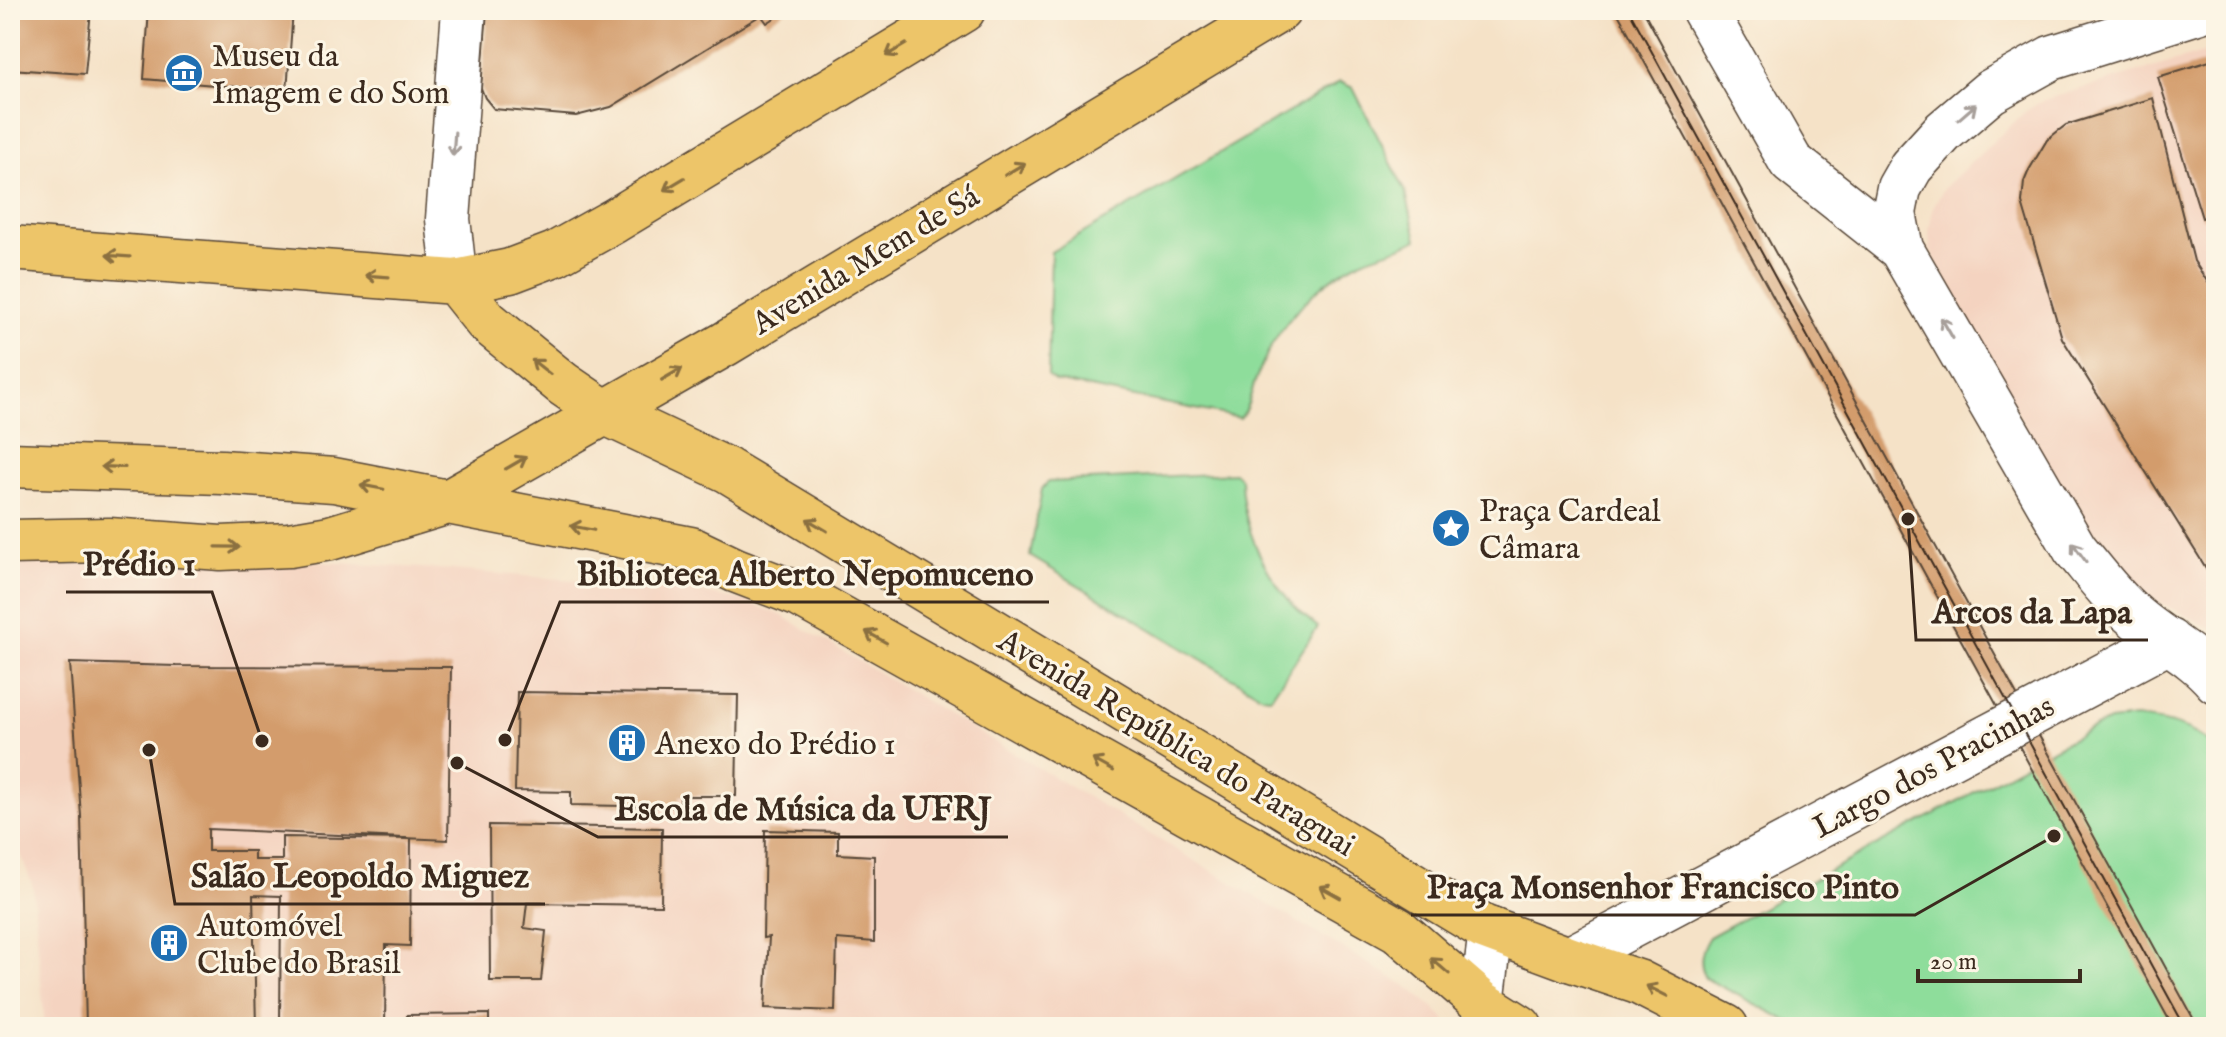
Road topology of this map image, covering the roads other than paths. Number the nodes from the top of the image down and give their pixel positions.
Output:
1 (464, 10) edge
2 (963, 10) edge
3 (1279, 10) edge
4 (1704, 10) edge
5 (2203, 10) edge
6 (10, 248) edge
7 (1901, 249) junction
8 (455, 282) junction
9 (604, 412) junction
10 (10, 465) edge
11 (448, 502) junction
12 (10, 542) edge
13 (2169, 641) junction
14 (2216, 681) edge
15 (1487, 928) junction
16 (1398, 930) junction
17 (1569, 959) junction
18 (1485, 1015) edge
19 (1520, 1027) edge
20 (1726, 1027) edge

1 -> 8 street
2 -> 8 main road
9 -> 3 main road, Avenida Mem de Sá
4 - 7 street
7 -> 5 street
8 -> 6 main road
13 -> 7 street
9 -> 8 main road, Avenida República do Paraguai
11 -> 9 main road, Avenida Mem de Sá
15 -> 9 main road, Avenida República do Paraguai
11 -> 10 main road, Avenida República do Paraguai
12 -> 11 main road
16 -> 11 main road, Avenida República do Paraguai
13 - 14 street
13 - 17 street, Largo dos Pracinhas
15 - 16 main road
15 - 17 main road, Avenida República do Paraguai
15 - 18 street
18 -> 16 main road, Avenida República do Paraguai
20 -> 17 main road, Avenida República do Paraguai
18 - 19 main road, Avenida República do Paraguai

